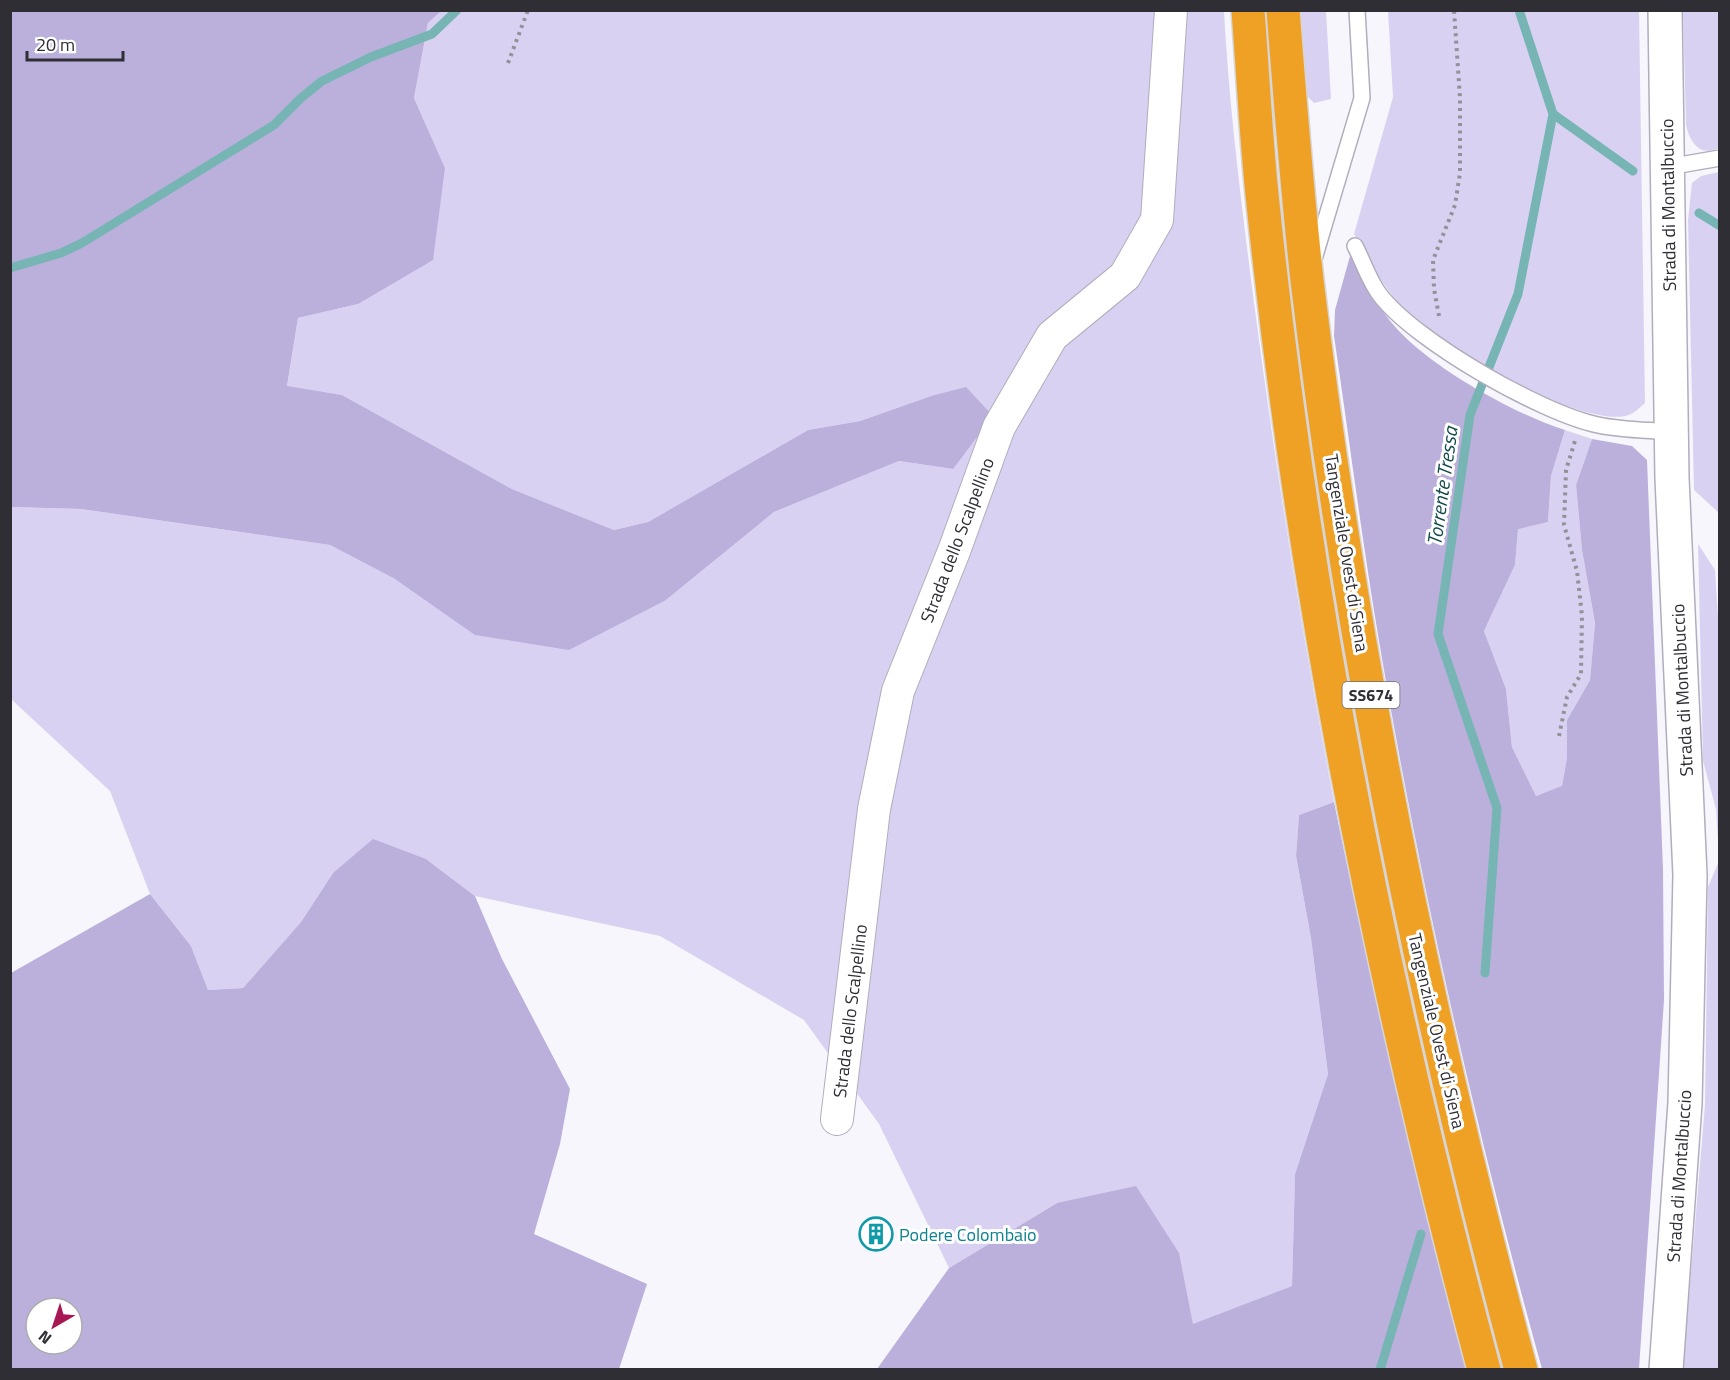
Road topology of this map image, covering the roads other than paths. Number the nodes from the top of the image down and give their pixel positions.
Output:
1 (1171, 10) edge
2 (1248, 10) edge
3 (1283, 10) edge
4 (1357, 10) edge
5 (1665, 10) edge
6 (1719, 158) edge
7 (1668, 167) junction
8 (1355, 246) dead end
9 (1308, 282) junction
10 (1671, 432) junction
11 (837, 1119) dead end
12 (1484, 1370) edge
13 (1521, 1370) edge
14 (1666, 1370) edge

1 - 11 street, Strada dello Scalpellino
2 - 12 highway, Tangenziale Ovest di Siena / SS674
3 - 9 highway, Tangenziale Ovest di Siena / SS674
4 - 9 lane
5 - 7 street, Strada di Montalbuccio
6 - 7 lane
7 - 10 street, Strada di Montalbuccio
8 - 10 lane
9 - 13 highway, Tangenziale Ovest di Siena / SS674
10 - 14 street, Strada di Montalbuccio

